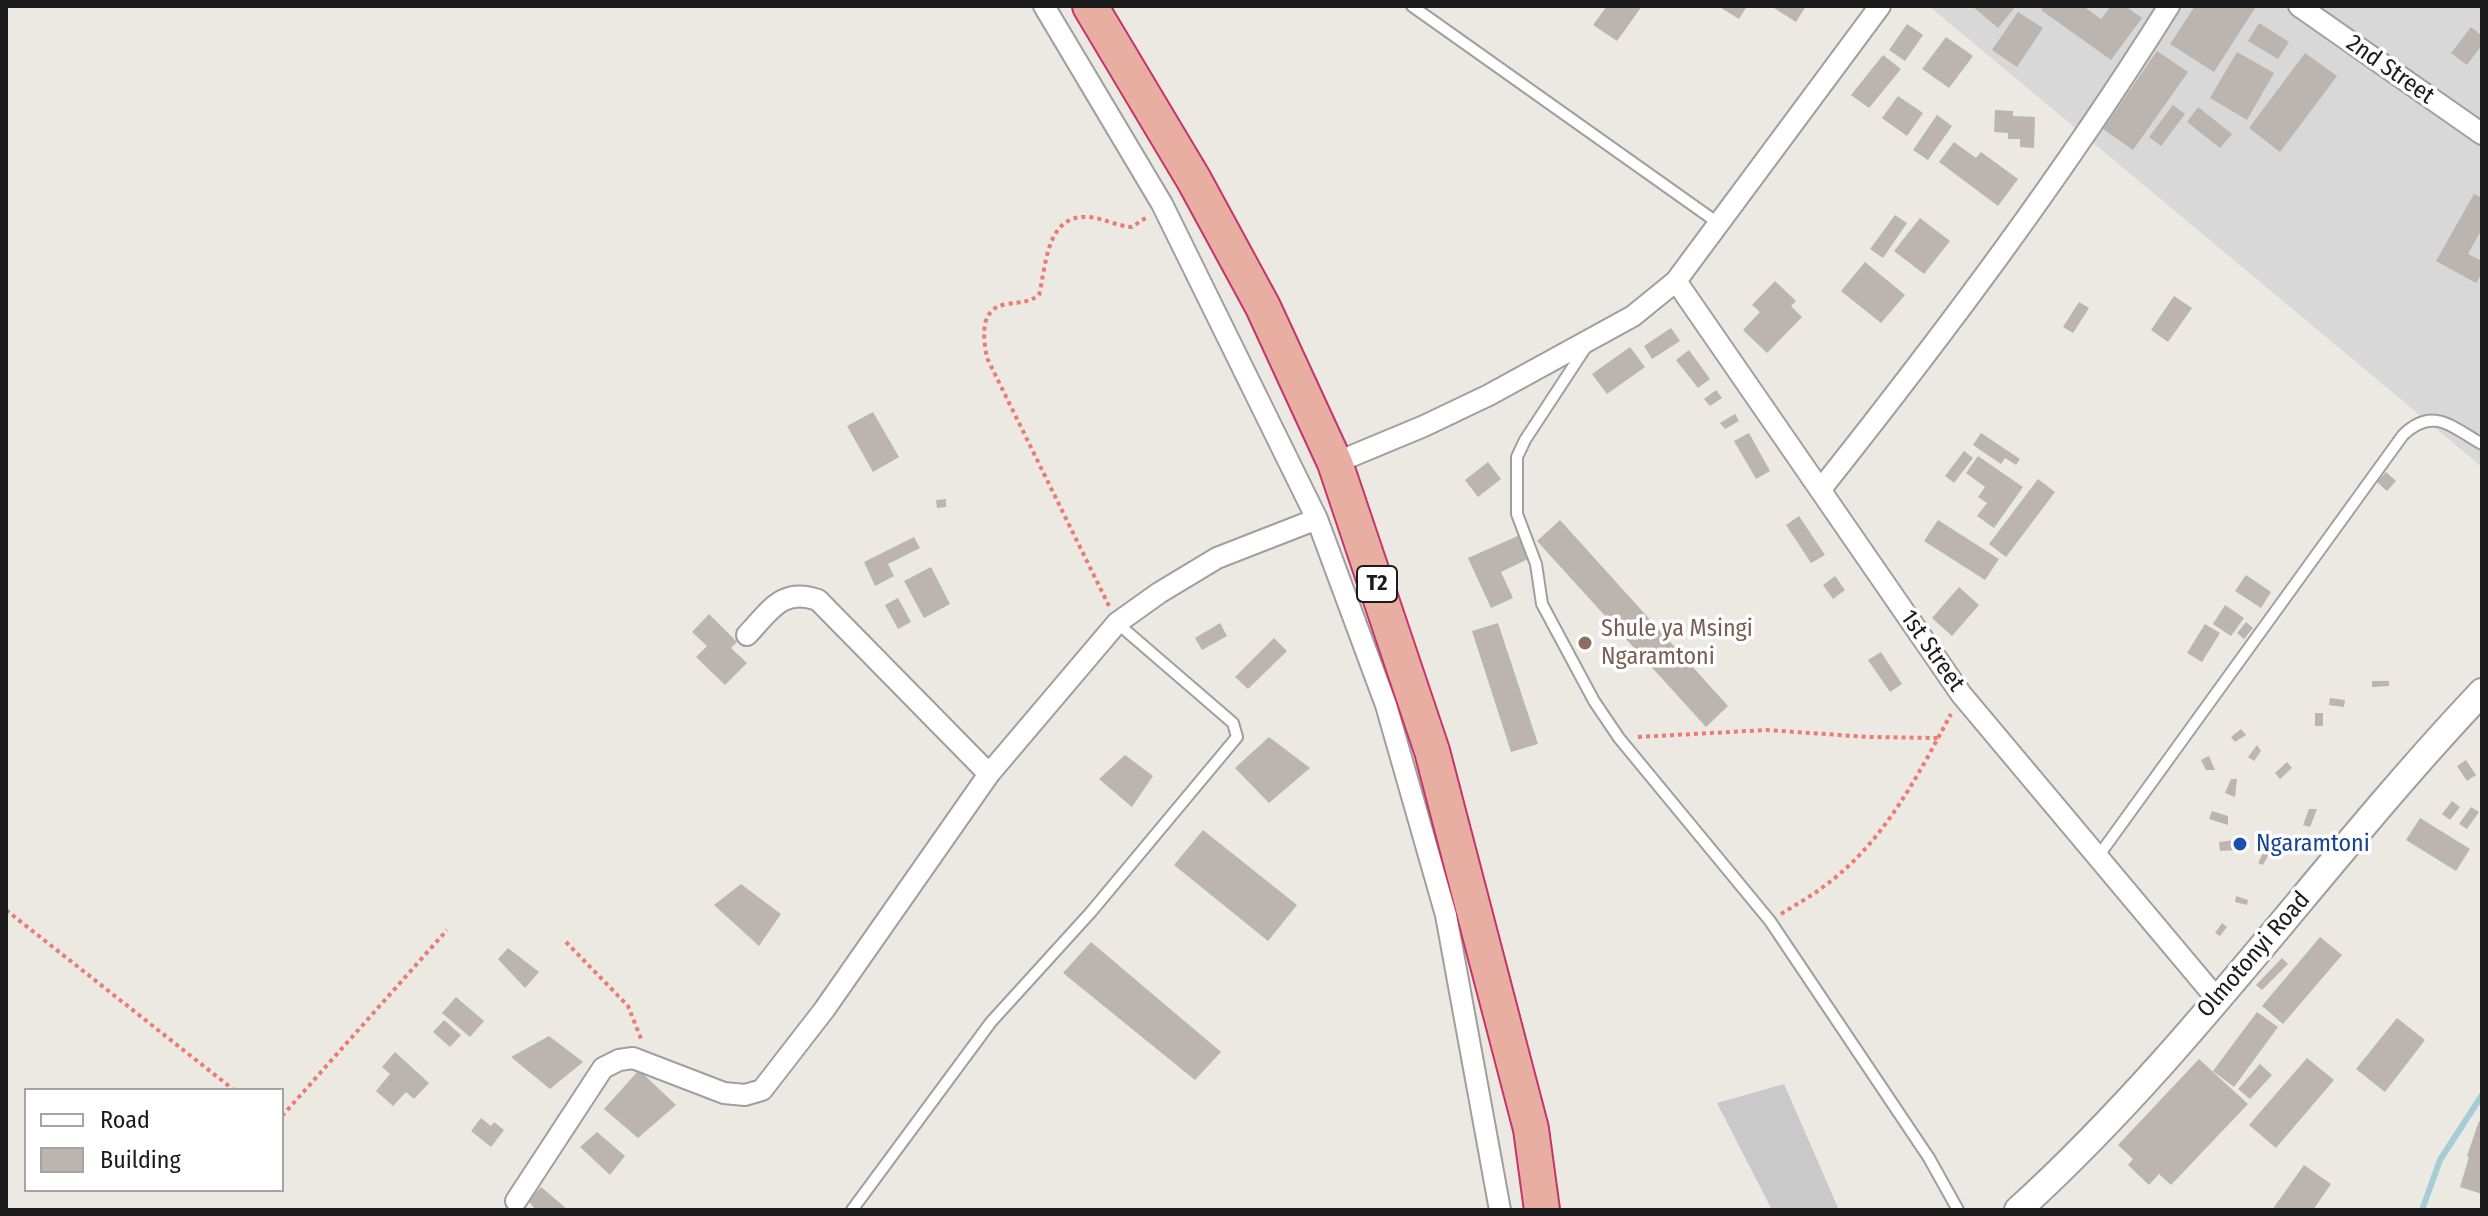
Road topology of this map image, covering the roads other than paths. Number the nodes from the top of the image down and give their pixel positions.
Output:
1 (1044, 6) edge
2 (1090, 6) edge
3 (1412, 6) edge
4 (1880, 6) edge
5 (2169, 6) edge
6 (2299, 6) edge
7 (2482, 134) edge
8 (1718, 223) junction
9 (1676, 281) junction
10 (1589, 341) junction
11 (2482, 444) edge
12 (1335, 463) junction
13 (1821, 489) junction
14 (1317, 519) junction
15 (1117, 623) junction
16 (747, 635) dead end
17 (2482, 692) edge
18 (989, 774) junction
19 (2097, 858) junction
20 (2217, 999) junction
21 (516, 1201) dead end
22 (852, 1210) edge
23 (1500, 1210) edge
24 (1542, 1210) edge
25 (1958, 1210) edge
26 (2018, 1210) edge

1 - 14 street
2 - 12 highway, T2
3 - 8 lane
4 - 8 street
5 - 13 street
6 - 7 street, 2nd Street
8 - 9 street
9 - 10 street
9 - 13 street, 1st Street
10 - 12 street
10 - 25 lane
11 - 19 lane
12 - 24 highway, T2
13 - 19 street, 1st Street
14 - 15 street
14 - 23 street
15 - 18 street
15 - 22 lane
16 - 18 street
17 - 20 street, Olmotonyi Road
18 - 21 street
19 - 20 street, 1st Street
20 - 26 street, Olmotonyi Road

